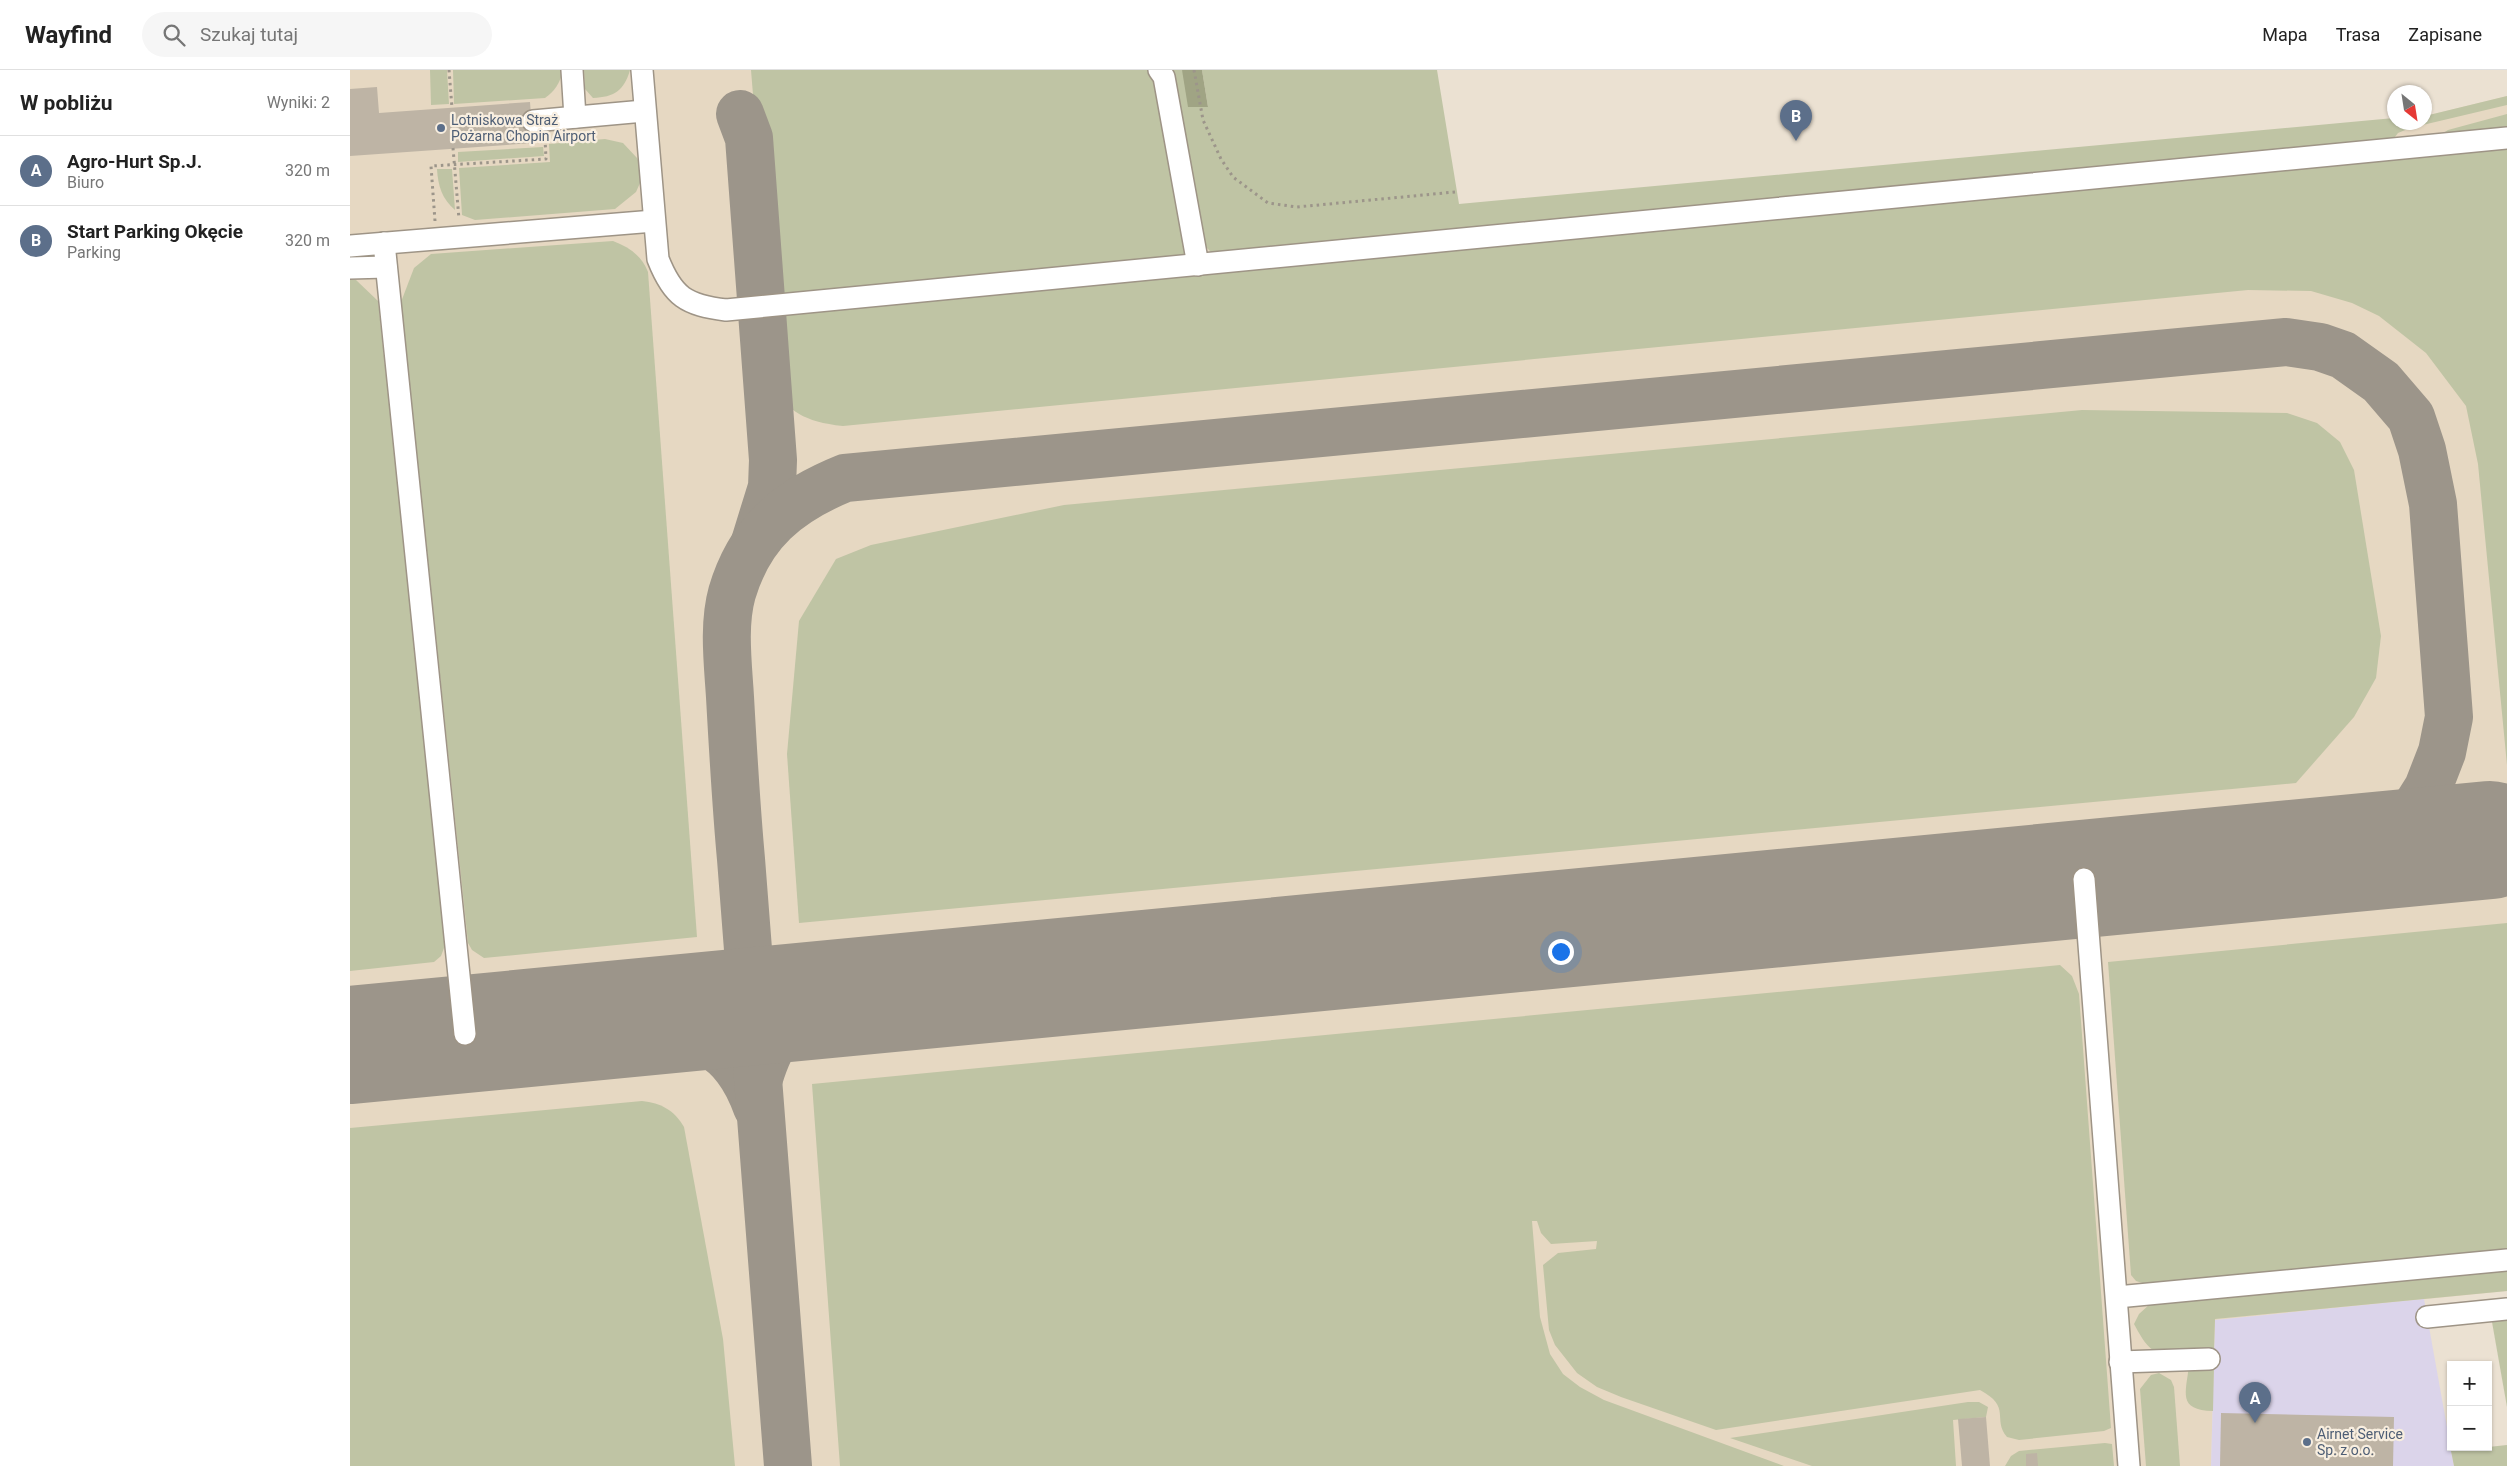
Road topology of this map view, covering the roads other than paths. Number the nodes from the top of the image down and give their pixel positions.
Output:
1 (572, 70) edge
2 (642, 70) edge
3 (1159, 70) edge
4 (644, 111) junction
5 (575, 117) junction
6 (539, 121) road end
7 (2507, 138) edge
8 (654, 221) junction
9 (384, 243) junction
10 (350, 246) edge
11 (1198, 264) junction
12 (386, 267) junction
13 (350, 268) edge
14 (2084, 879) dead end
15 (465, 1034) dead end
16 (2507, 1260) edge
17 (2117, 1297) junction
18 (2507, 1309) edge
19 (2427, 1316) dead end
20 (2209, 1359) dead end
21 (2120, 1362) junction
22 (2129, 1466) edge

1 - 5 street
2 - 4 street
3 - 11 street
4 - 5 street
4 - 8 street
5 - 6 street
7 - 11 street
8 - 9 street
8 - 11 street
9 - 10 street
9 - 12 street
12 - 13 street
12 - 15 street
14 - 17 street
16 - 17 street
17 - 21 street
18 - 19 street
20 - 21 street
21 - 22 street

